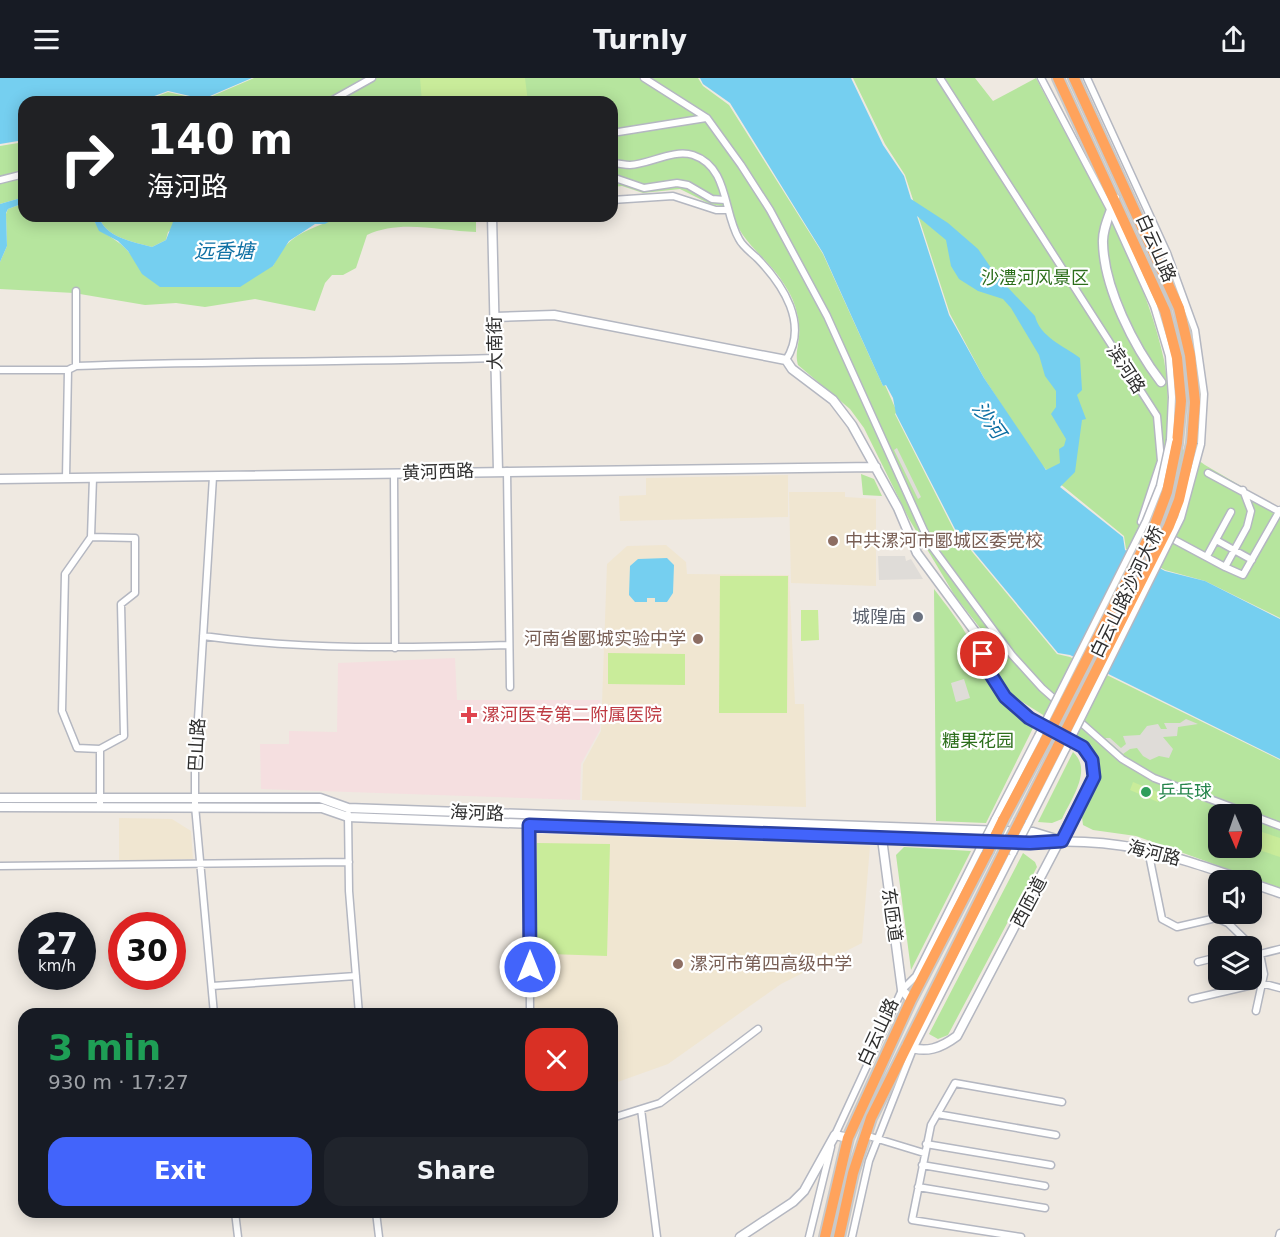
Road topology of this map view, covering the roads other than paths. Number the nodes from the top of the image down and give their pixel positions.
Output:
1 (372, 78) edge
2 (644, 78) edge
3 (940, 78) edge
4 (1041, 78) edge
5 (1058, 78) edge
6 (1074, 78) edge
7 (1087, 78) edge
8 (340, 96) edge
9 (689, 107) junction
10 (707, 118) junction
11 (687, 120) junction
12 (618, 132) edge
13 (618, 164) edge
14 (18, 176) edge
15 (618, 179) edge
16 (0, 180) edge
17 (1115, 198) junction
18 (618, 200) edge
19 (725, 200) junction
20 (727, 210) junction
21 (1111, 211) junction
22 (492, 222) edge
23 (76, 291) dead end
24 (495, 316) junction
25 (495, 358) junction
26 (786, 360) junction
27 (76, 366) junction
28 (0, 370) edge
29 (68, 370) junction
30 (1161, 382) dead end
31 (1173, 441) junction
32 (1197, 443) junction
33 (876, 467) junction
34 (502, 471) junction
35 (1208, 473) dead end
36 (394, 474) junction
37 (213, 477) junction
38 (66, 478) junction
39 (93, 478) junction
40 (0, 479) edge
41 (1243, 490) junction
42 (1280, 511) edge
43 (1231, 512) dead end
44 (91, 537) junction
45 (1216, 540) junction
46 (1234, 550) junction
47 (1207, 556) junction
48 (1252, 560) junction
49 (1225, 567) junction
50 (203, 636) junction
51 (509, 645) junction
52 (396, 648) junction
53 (510, 687) dead end
54 (100, 748) junction
55 (0, 798) edge
56 (100, 802) junction
57 (195, 802) junction
58 (1221, 804) edge
59 (0, 807) edge
60 (348, 812) junction
61 (1262, 819) edge
62 (1024, 822) joint
63 (999, 823) junction
64 (529, 825) junction
65 (880, 826) junction
66 (1280, 826) edge
67 (881, 837) junction
68 (1062, 841) junction
69 (1148, 849) junction
70 (984, 850) junction
71 (200, 862) junction
72 (349, 862) junction
73 (0, 866) edge
74 (1213, 870) edge
75 (1262, 887) edge
76 (1280, 893) edge
77 (1238, 936) edge
78 (1280, 949) edge
79 (1262, 954) edge
80 (1208, 960) edge
81 (1198, 962) dead end
82 (1262, 964) edge
83 (356, 976) junction
84 (1262, 980) edge
85 (1262, 983) edge
86 (212, 986) junction
87 (1280, 988) edge
88 (902, 990) junction
89 (1231, 990) edge
90 (1260, 990) edge
91 (1192, 999) dead end
92 (911, 1000) junction
93 (214, 1008) edge
94 (359, 1008) edge
95 (530, 1008) edge
96 (1256, 1011) dead end
97 (758, 1029) dead end
98 (910, 1048) junction
99 (1062, 1102) dead end
100 (641, 1109) junction
101 (938, 1114) junction
102 (618, 1116) edge
103 (835, 1135) junction
104 (1056, 1135) dead end
105 (866, 1136) junction
106 (848, 1138) junction
107 (878, 1140) junction
108 (926, 1144) junction
109 (924, 1153) junction
110 (922, 1165) junction
111 (1051, 1165) dead end
112 (1045, 1186) dead end
113 (918, 1187) junction
114 (1045, 1208) dead end
115 (236, 1218) edge
116 (377, 1218) edge
117 (238, 1237) edge
118 (379, 1237) edge
119 (657, 1237) edge
120 (740, 1237) edge
121 (809, 1237) edge
122 (825, 1237) edge
123 (838, 1237) edge
124 (852, 1237) edge
125 (1021, 1237) edge

1 - 8 street
2 - 9 street
3 - 47 street, 滨河路
4 - 21 street
5 - 17 highway, 白云山路
6 - 32 highway, 白云山路
7 - 32 street
9 - 10 street
9 - 11 street
10 - 11 street
10 - 58 street
11 - 12 street
13 - 19 street
14 - 16 street
15 - 19 street
17 - 21 street
17 - 31 highway, 白云山路
18 - 20 street
19 - 20 street
20 - 26 street
21 - 30 street
21 - 31 street
22 - 24 street, 大南街
23 - 27 street
24 - 25 street, 大南街
24 - 26 street
25 - 27 street
25 - 34 street, 大南街
26 - 33 street, 西匝道
27 - 29 street
28 - 29 street
29 - 38 street
31 - 63 highway, 白云山路沙河大桥, bridge
32 - 62 highway, 白云山路沙河大桥, bridge
33 - 34 street, 黄河西路
33 - 68 street, 西匝道
34 - 36 street, 黄河西路
34 - 51 street
35 - 41 street
36 - 37 street, 黄河西路
36 - 52 street
37 - 39 street, 黄河西路
37 - 50 street, 巴山路
38 - 39 street, 黄河西路
38 - 40 street, 黄河西路
39 - 44 street
41 - 42 street
41 - 46 street
42 - 48 street
43 - 45 street
44 - 54 street
44 - 54 street
45 - 46 street
45 - 47 street
46 - 48 street
46 - 49 street
47 - 49 street, 滨河路
48 - 49 street
50 - 52 street
50 - 57 street, 巴山路
51 - 52 street
51 - 53 street
54 - 56 street
55 - 56 street, 海河路
56 - 57 street, 海河路
56 - 59 street, 海河路
57 - 60 street, 海河路
57 - 71 street, 巴山路
60 - 64 street, 海河路
60 - 65 street, 海河路
60 - 72 street
61 - 66 street
62 - 98 highway, 白云山路, bridge
63 - 65 street, 海河路
63 - 68 street, 海河路
63 - 70 highway, 白云山路, bridge
64 - 67 street, 海河路
64 - 95 street
65 - 67 street, 东匝道
67 - 68 street, 海河路
67 - 88 street, 东匝道
68 - 69 street, 海河路
68 - 98 street, 西匝道
69 - 74 street, 海河路
69 - 77 street
70 - 88 street
70 - 92 highway, 白云山路
71 - 72 street
71 - 73 street
71 - 86 street, 巴山路
72 - 83 street
75 - 76 street
78 - 79 street
80 - 81 street
82 - 84 street
83 - 86 street
83 - 94 street
85 - 87 street
86 - 93 street, 巴山路
88 - 92 street
88 - 103 street
89 - 91 street
90 - 96 street
92 - 106 highway, 白云山路
97 - 100 street
98 - 105 highway, 白云山路
98 - 107 street
99 - 101 street
100 - 102 street
100 - 119 street
101 - 104 street
101 - 108 street
103 - 106 street
103 - 120 street
103 - 121 street
105 - 107 street
105 - 123 highway, 白云山路
106 - 122 highway, 白云山路
107 - 109 street
107 - 124 street
108 - 109 street
108 - 111 street
109 - 110 street
110 - 112 street
110 - 113 street
113 - 114 street
113 - 125 street
115 - 117 street
116 - 118 street

